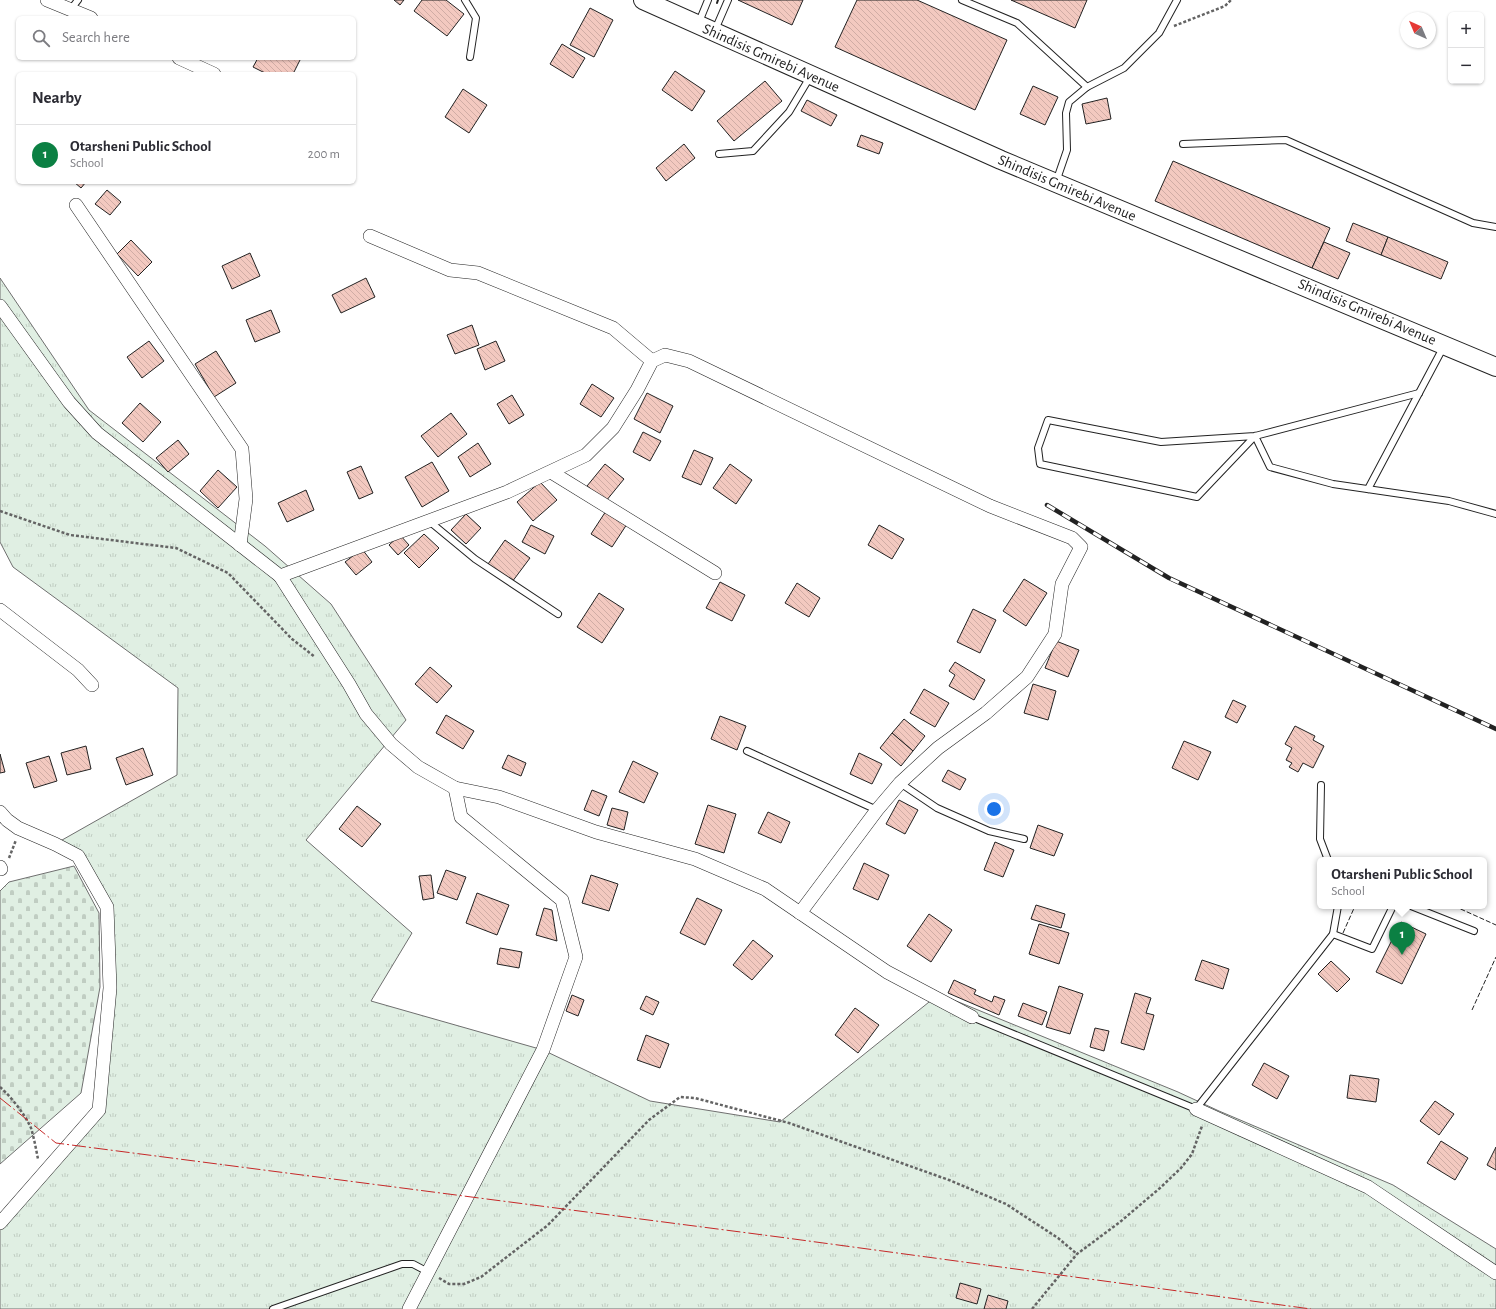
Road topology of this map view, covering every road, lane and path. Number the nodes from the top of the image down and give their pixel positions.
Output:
1 (47, 0) edge
2 (465, 0) edge
3 (643, 0) edge
4 (708, 0) edge
5 (728, 0) edge
6 (962, 0) edge
7 (1177, 0) edge
8 (1231, 0) edge
9 (75, 5) edge
10 (89, 16) edge
11 (697, 25) junction
12 (714, 33) junction
13 (1159, 33) junction
14 (470, 57) dead end
15 (183, 60) edge
16 (210, 72) edge
17 (810, 76) junction
18 (1087, 87) junction
19 (1183, 144) dead end
20 (719, 154) dead end
21 (1055, 183) junction
22 (76, 205) dead end
23 (1496, 227) edge
24 (370, 236) dead end
25 (0, 306) edge
26 (1444, 345) junction
27 (652, 361) junction
28 (1495, 365) edge
29 (1419, 393) junction
30 (1255, 436) junction
31 (551, 472) junction
32 (1368, 489) junction
33 (0, 511) edge
34 (1496, 514) edge
35 (429, 521) junction
36 (240, 545) junction
37 (715, 573) dead end
38 (280, 576) junction
39 (0, 610) edge
40 (558, 614) dead end
41 (320, 661) dead end
42 (92, 685) dead end
43 (747, 751) dead end
44 (900, 784) junction
45 (1321, 785) dead end
46 (455, 788) junction
47 (877, 810) junction
48 (0, 812) edge
49 (18, 828) junction
50 (1024, 839) dead end
51 (1327, 857) edge
52 (1, 868) edge
53 (1337, 909) edge
54 (1392, 909) edge
55 (1419, 909) edge
56 (800, 913) junction
57 (1474, 931) dead end
58 (1333, 934) junction
59 (972, 1017) joint
60 (0, 1087) edge
61 (1201, 1111) junction
62 (42, 1175) junction
63 (0, 1223) edge
64 (1077, 1254) junction
65 (428, 1272) junction
66 (1496, 1274) edge
67 (273, 1309) edge
68 (409, 1309) edge
69 (1032, 1309) edge

1 - 9 street
2 - 14 lane
3 - 11 main road, Shindisis Gmirebi Avenue
4 - 11 lane
5 - 12 lane
6 - 18 lane
7 - 13 lane
8 - 13 path
9 - 10 street
11 - 12 main road, Shindisis Gmirebi Avenue
12 - 17 main road, Shindisis Gmirebi Avenue
13 - 18 lane
15 - 16 street
17 - 20 lane
17 - 21 main road, Shindisis Gmirebi Avenue
18 - 21 lane
19 - 23 lane
21 - 26 main road, Shindisis Gmirebi Avenue
22 - 36 street
24 - 27 street
25 - 36 street
26 - 28 main road, Shindisis Gmirebi Avenue
26 - 29 lane
27 - 31 street
27 - 44 street
29 - 30 lane
29 - 32 lane
30 - 30 lane
30 - 32 lane
31 - 35 street
31 - 37 street
32 - 34 lane
33 - 41 path
35 - 38 street
35 - 40 lane
36 - 38 street
38 - 46 street
39 - 42 street
43 - 47 lane
44 - 47 street
44 - 50 lane
45 - 51 lane
46 - 56 street
46 - 65 street
47 - 56 street
48 - 49 street
49 - 52 path
49 - 62 street
53 - 58 lane
54 - 58 lane
55 - 57 lane
56 - 59 street
58 - 61 lane
59 - 61 lane
60 - 62 path
61 - 64 path
61 - 66 street
62 - 63 street
64 - 65 path
64 - 69 path
65 - 67 lane
65 - 68 street

